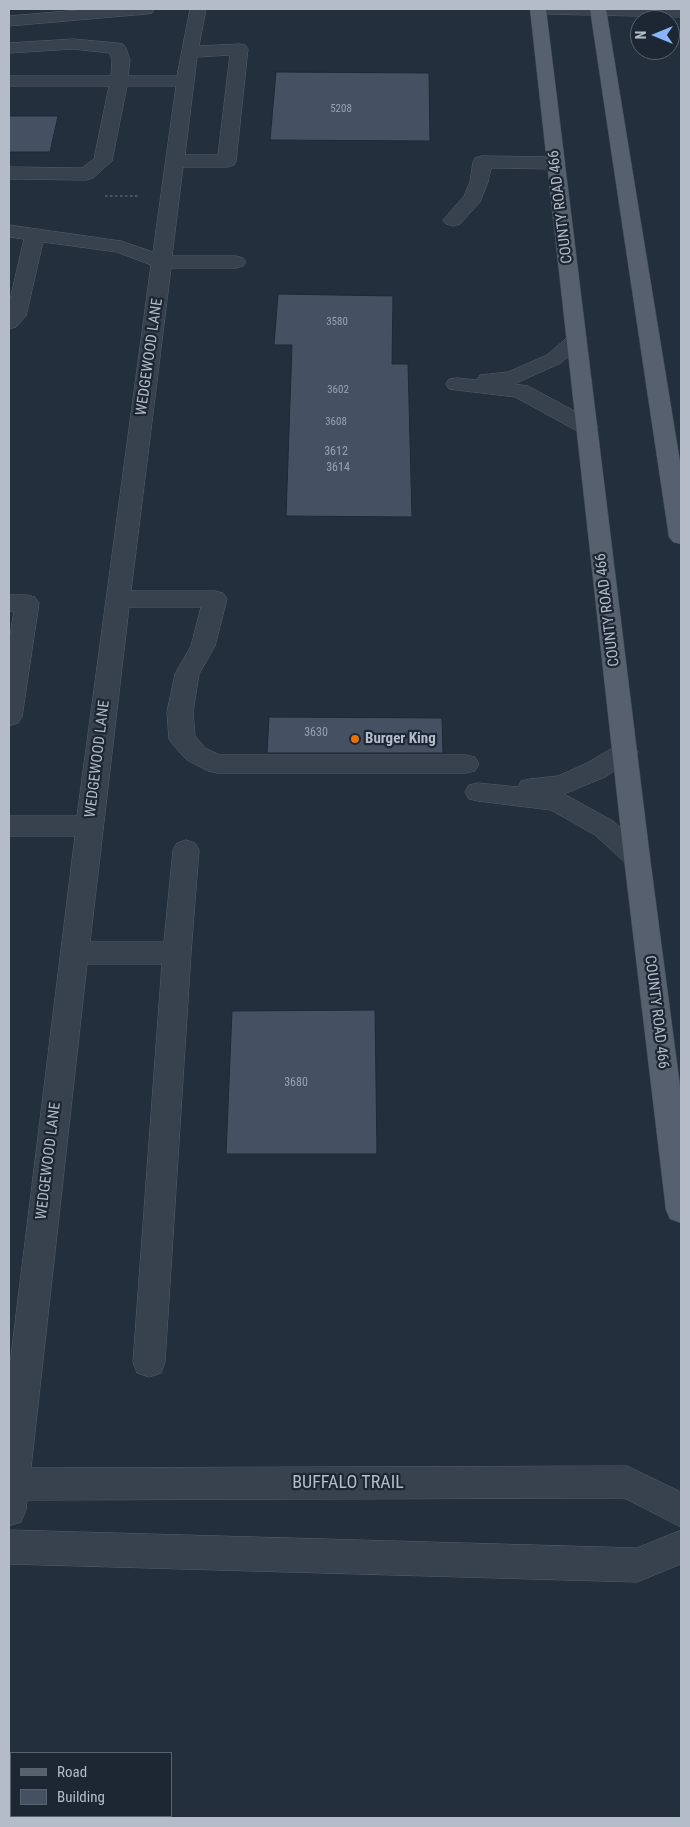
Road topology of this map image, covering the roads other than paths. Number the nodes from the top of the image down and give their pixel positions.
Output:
1 (146, 9) edge
2 (198, 9) edge
3 (538, 9) edge
4 (544, 9) edge
5 (598, 9) edge
6 (115, 10) edge
7 (681, 12) edge
8 (9, 21) edge
9 (9, 48) edge
10 (189, 52) junction
11 (9, 80) edge
12 (119, 80) junction
13 (186, 80) junction
14 (175, 161) junction
15 (556, 163) junction
16 (9, 173) edge
17 (453, 220) dead end
18 (9, 231) edge
19 (35, 235) junction
20 (163, 262) junction
21 (236, 262) dead end
22 (9, 323) edge
23 (577, 339) junction
24 (587, 427) junction
25 (681, 537) edge
26 (118, 599) junction
27 (9, 603) edge
28 (12, 670) edge
29 (9, 717) edge
30 (625, 752) junction
31 (466, 764) dead end
32 (9, 826) edge
33 (89, 826) junction
34 (186, 850) dead end
35 (637, 858) junction
36 (74, 953) junction
37 (177, 953) junction
38 (681, 1210) edge
39 (149, 1362) dead end
40 (9, 1493) edge
41 (681, 1510) edge
42 (9, 1547) edge
43 (681, 1547) edge

1 - 6 street
2 - 10 street, WEDGEWOOD LANE
3 - 15 main road, COUNTY ROAD 466
4 - 5 street
5 - 7 street
5 - 25 main road
6 - 8 street
9 - 12 street
10 - 13 street, WEDGEWOOD LANE
10 - 14 street
11 - 12 street
12 - 13 street
12 - 16 street
13 - 14 street, WEDGEWOOD LANE
14 - 20 street, WEDGEWOOD LANE
15 - 17 street
15 - 23 main road, COUNTY ROAD 466
18 - 19 street
19 - 20 street
19 - 22 street
20 - 21 street
20 - 26 street, WEDGEWOOD LANE
23 - 24 main road, COUNTY ROAD 466
23 - 24 street
24 - 30 main road, COUNTY ROAD 466
26 - 31 street
26 - 33 street, WEDGEWOOD LANE
27 - 28 street
28 - 29 street
30 - 35 main road, COUNTY ROAD 466
30 - 35 street
32 - 33 street
33 - 36 street, WEDGEWOOD LANE
34 - 37 street
35 - 38 main road, COUNTY ROAD 466
36 - 37 street
36 - 40 street, WEDGEWOOD LANE
37 - 39 street
40 - 41 street, BUFFALO TRAIL
42 - 43 street

